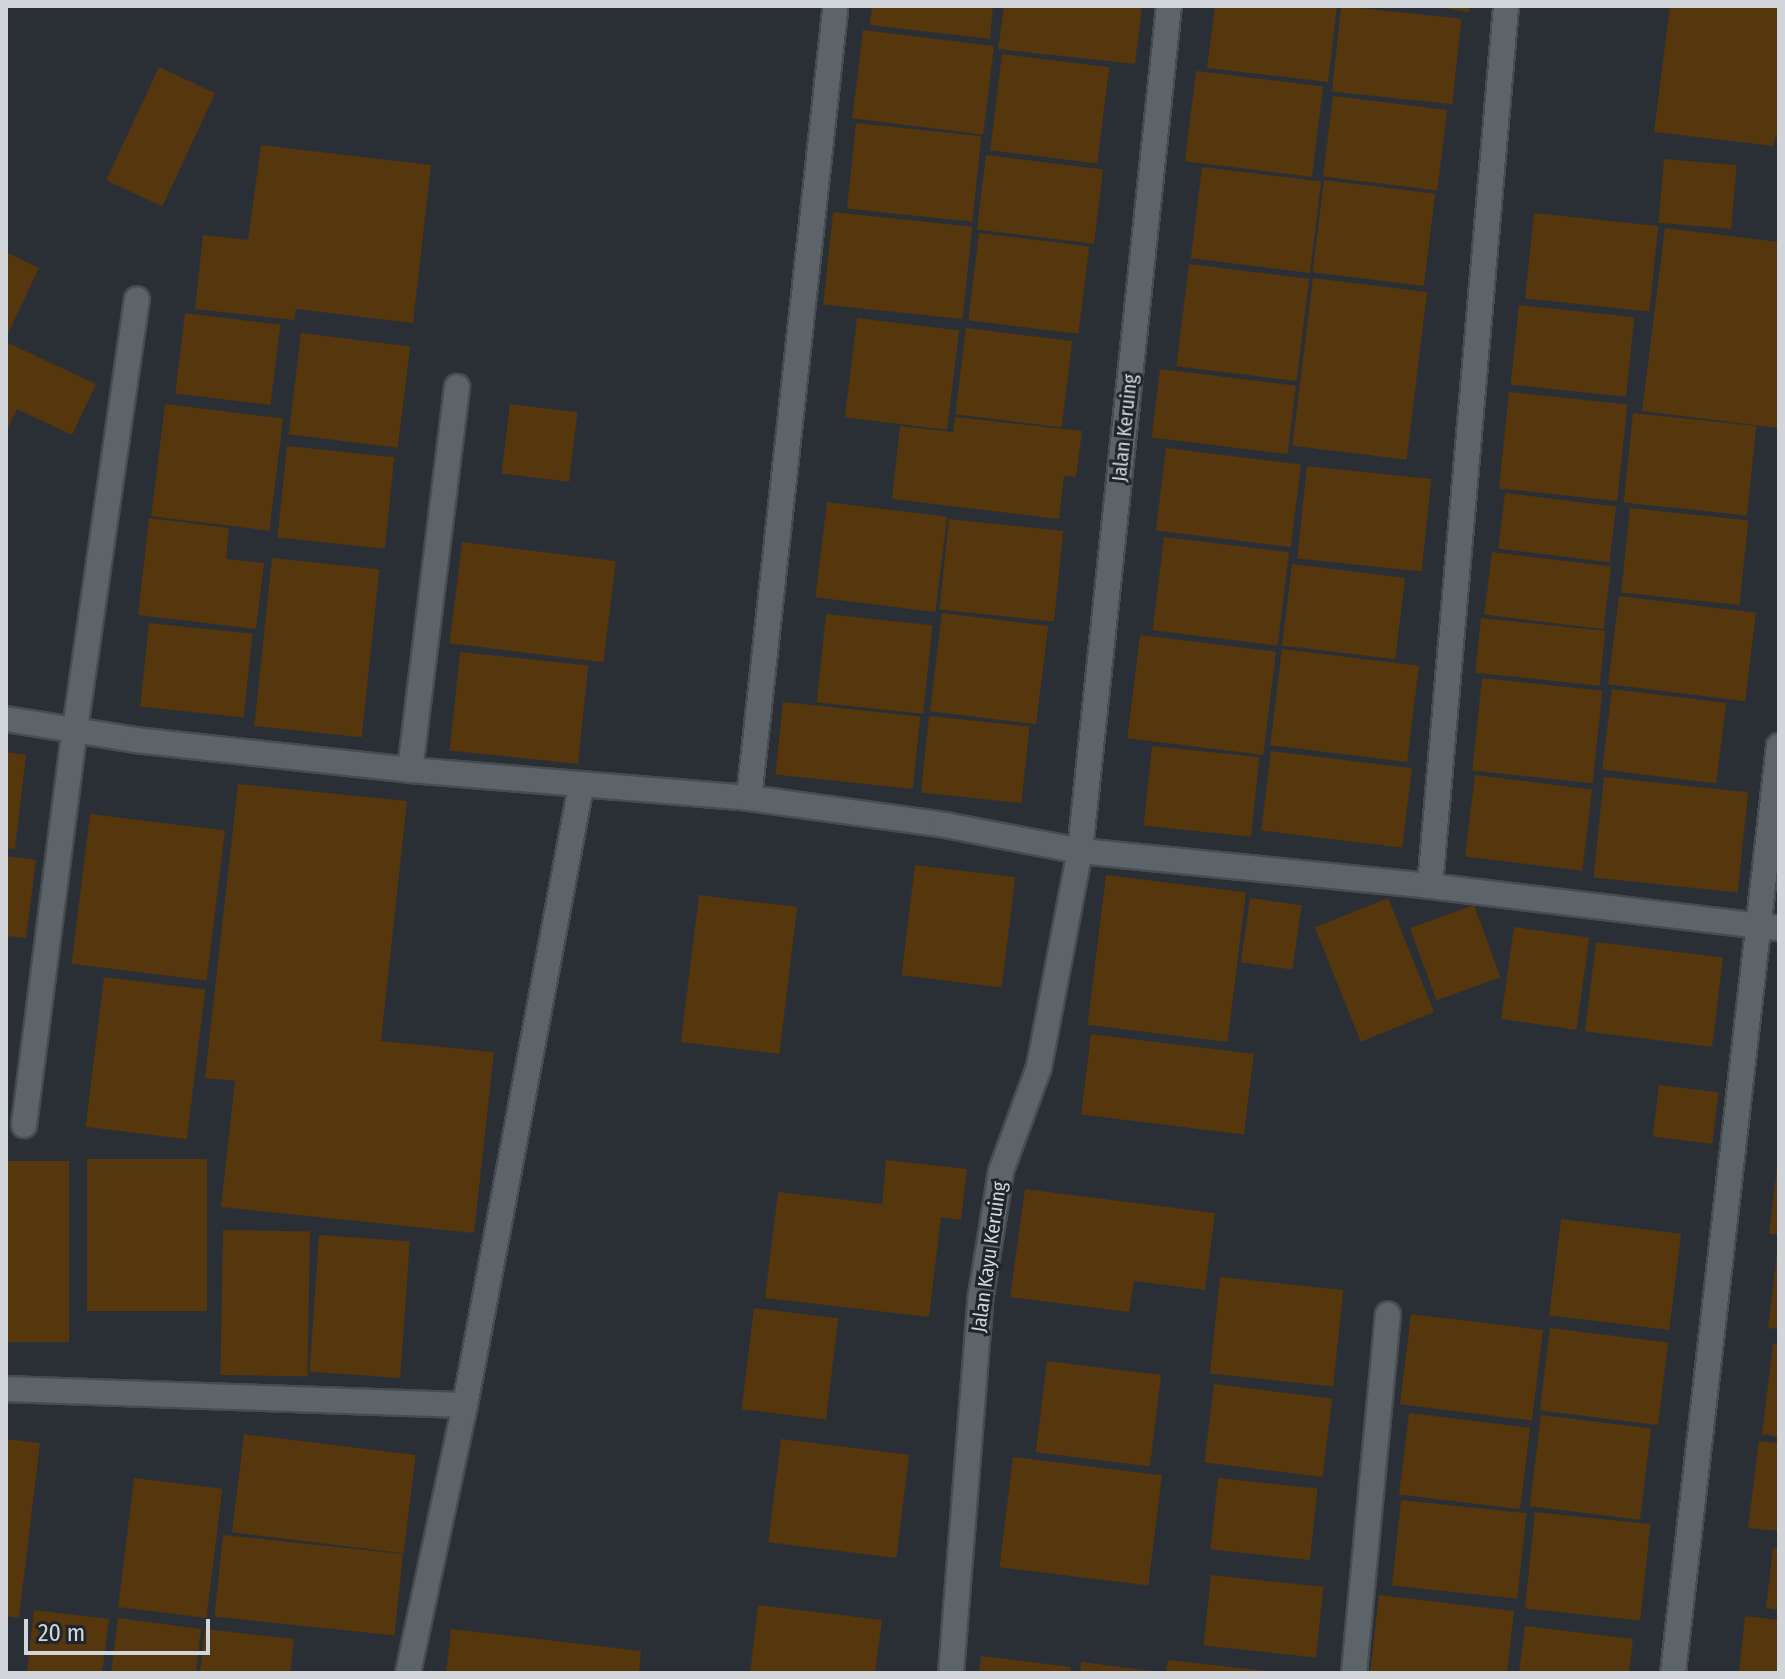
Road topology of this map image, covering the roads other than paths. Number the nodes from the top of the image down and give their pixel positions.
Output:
1 (1169, 6) edge
2 (1506, 6) edge
3 (835, 11) dead end
4 (137, 299) dead end
5 (457, 387) dead end
6 (6, 719) edge
7 (75, 729) junction
8 (1779, 746) edge
9 (410, 770) junction
10 (581, 786) junction
11 (749, 798) junction
12 (1080, 851) junction
13 (1430, 886) junction
14 (1769, 927) edge
15 (24, 1125) dead end
16 (1388, 1315) dead end
17 (6, 1389) edge
18 (465, 1405) junction
19 (408, 1673) edge
20 (951, 1673) edge
21 (1354, 1673) edge
22 (1673, 1673) edge

1 - 12 street, Jalan Keruing
2 - 13 street
3 - 11 street
4 - 7 street
5 - 9 street
6 - 7 street
7 - 9 street
7 - 15 street
8 - 14 street
9 - 10 street
10 - 11 street
10 - 18 street
11 - 12 street
12 - 13 street
12 - 20 street, Jalan Kayu Keruing
13 - 14 street
14 - 22 street
16 - 21 street
17 - 18 street
18 - 19 street

